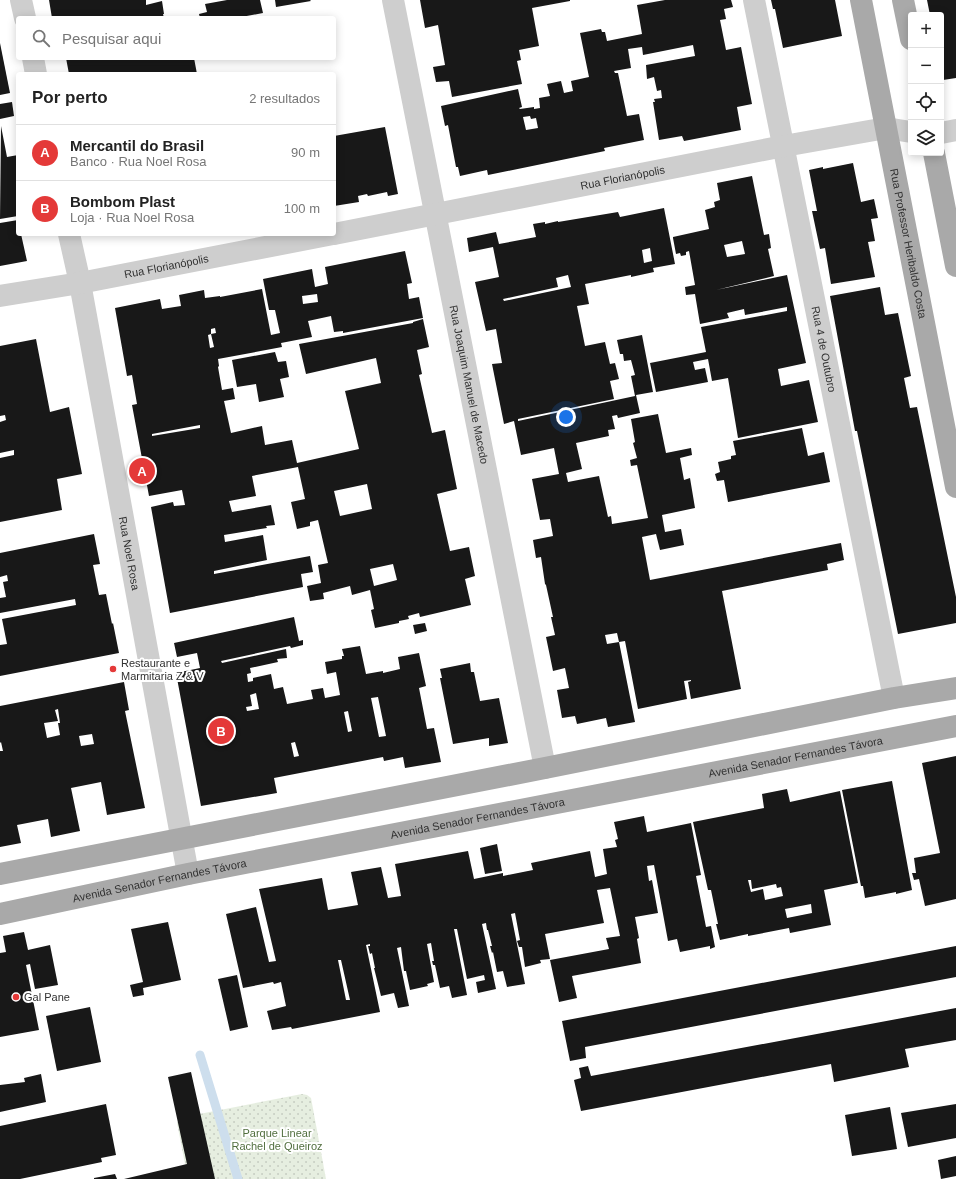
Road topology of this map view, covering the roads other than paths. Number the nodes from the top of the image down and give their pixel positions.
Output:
1 (21, 0) edge
2 (393, 0) edge
3 (754, 0) edge
4 (860, 0) edge
5 (903, 0) edge
6 (25, 16) edge
7 (908, 24) edge
8 (33, 60) edge
9 (36, 72) edge
10 (886, 128) junction
11 (956, 130) edge
12 (908, 132) edge
13 (944, 132) edge
14 (784, 146) junction
15 (935, 156) edge
16 (436, 214) junction
17 (336, 233) edge
18 (69, 236) edge
19 (323, 236) edge
20 (956, 266) edge
21 (80, 283) junction
22 (0, 296) edge
23 (956, 487) edge
24 (956, 688) edge
25 (894, 698) junction
26 (956, 726) edge
27 (545, 768) junction
28 (182, 839) junction
29 (0, 874) edge
30 (188, 874) junction
31 (0, 914) edge

1 - 6 street
2 - 16 street, Rua Joaquim Manuel de Macedo
3 - 14 street, Rua 4 de Outubro
4 - 10 main road, Rua Professor Heribaldo Costa
5 - 7 main road
8 - 9 street
10 - 12 street, Rua Florianópolis
10 - 14 street, Rua Florianópolis
10 - 23 main road, Rua Professor Heribaldo Costa
11 - 13 street
14 - 16 street, Rua Florianópolis
14 - 25 street, Rua 4 de Outubro
15 - 20 main road
16 - 17 street, Rua Florianópolis
16 - 27 street, Rua Joaquim Manuel de Macedo
18 - 21 street, Rua Noel Rosa
19 - 21 street, Rua Florianópolis
21 - 22 street, Rua Florianópolis
21 - 28 street, Rua Noel Rosa
24 - 25 main road
25 - 27 main road
26 - 30 main road, Avenida Senador Fernandes Távora
27 - 28 main road
28 - 29 main road
28 - 30 street, Rua Noel Rosa
30 - 31 main road, Avenida Senador Fernandes Távora

